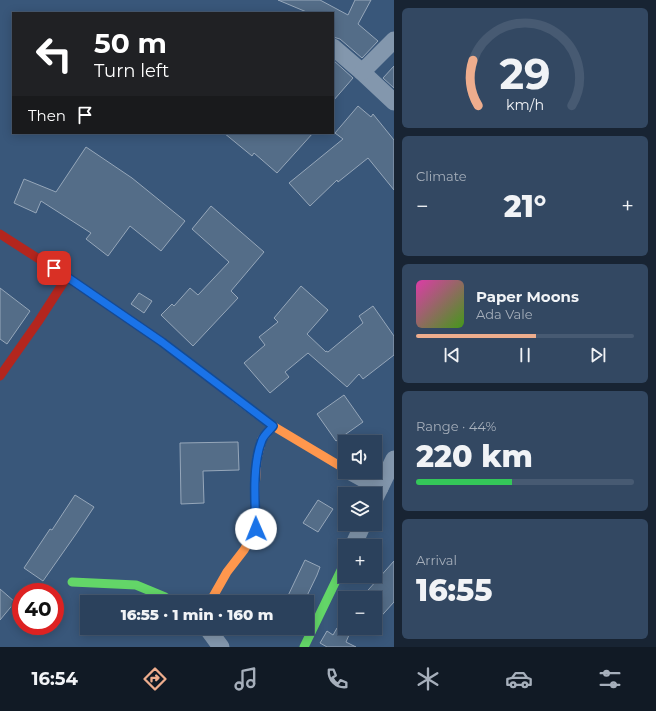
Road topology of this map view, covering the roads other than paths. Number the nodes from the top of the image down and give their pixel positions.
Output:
1 (394, 40) edge
2 (334, 48) edge
3 (362, 72) junction
4 (394, 102) edge
5 (0, 234) edge
6 (68, 277) junction
7 (0, 376) edge
8 (273, 426) junction
9 (394, 459) edge
10 (338, 465) edge
11 (360, 479) edge
12 (370, 487) edge
13 (380, 487) edge
14 (338, 577) edge
15 (72, 582) dead end
16 (159, 595) edge
17 (214, 595) edge
18 (212, 635) edge
19 (221, 647) edge
20 (304, 647) edge

1 - 3 street
2 - 3 street
3 - 4 street
5 - 6 street
6 - 7 street
6 - 8 street
8 - 10 street
8 - 17 street
9 - 13 street
11 - 12 street
14 - 20 street
15 - 16 street
18 - 19 street

